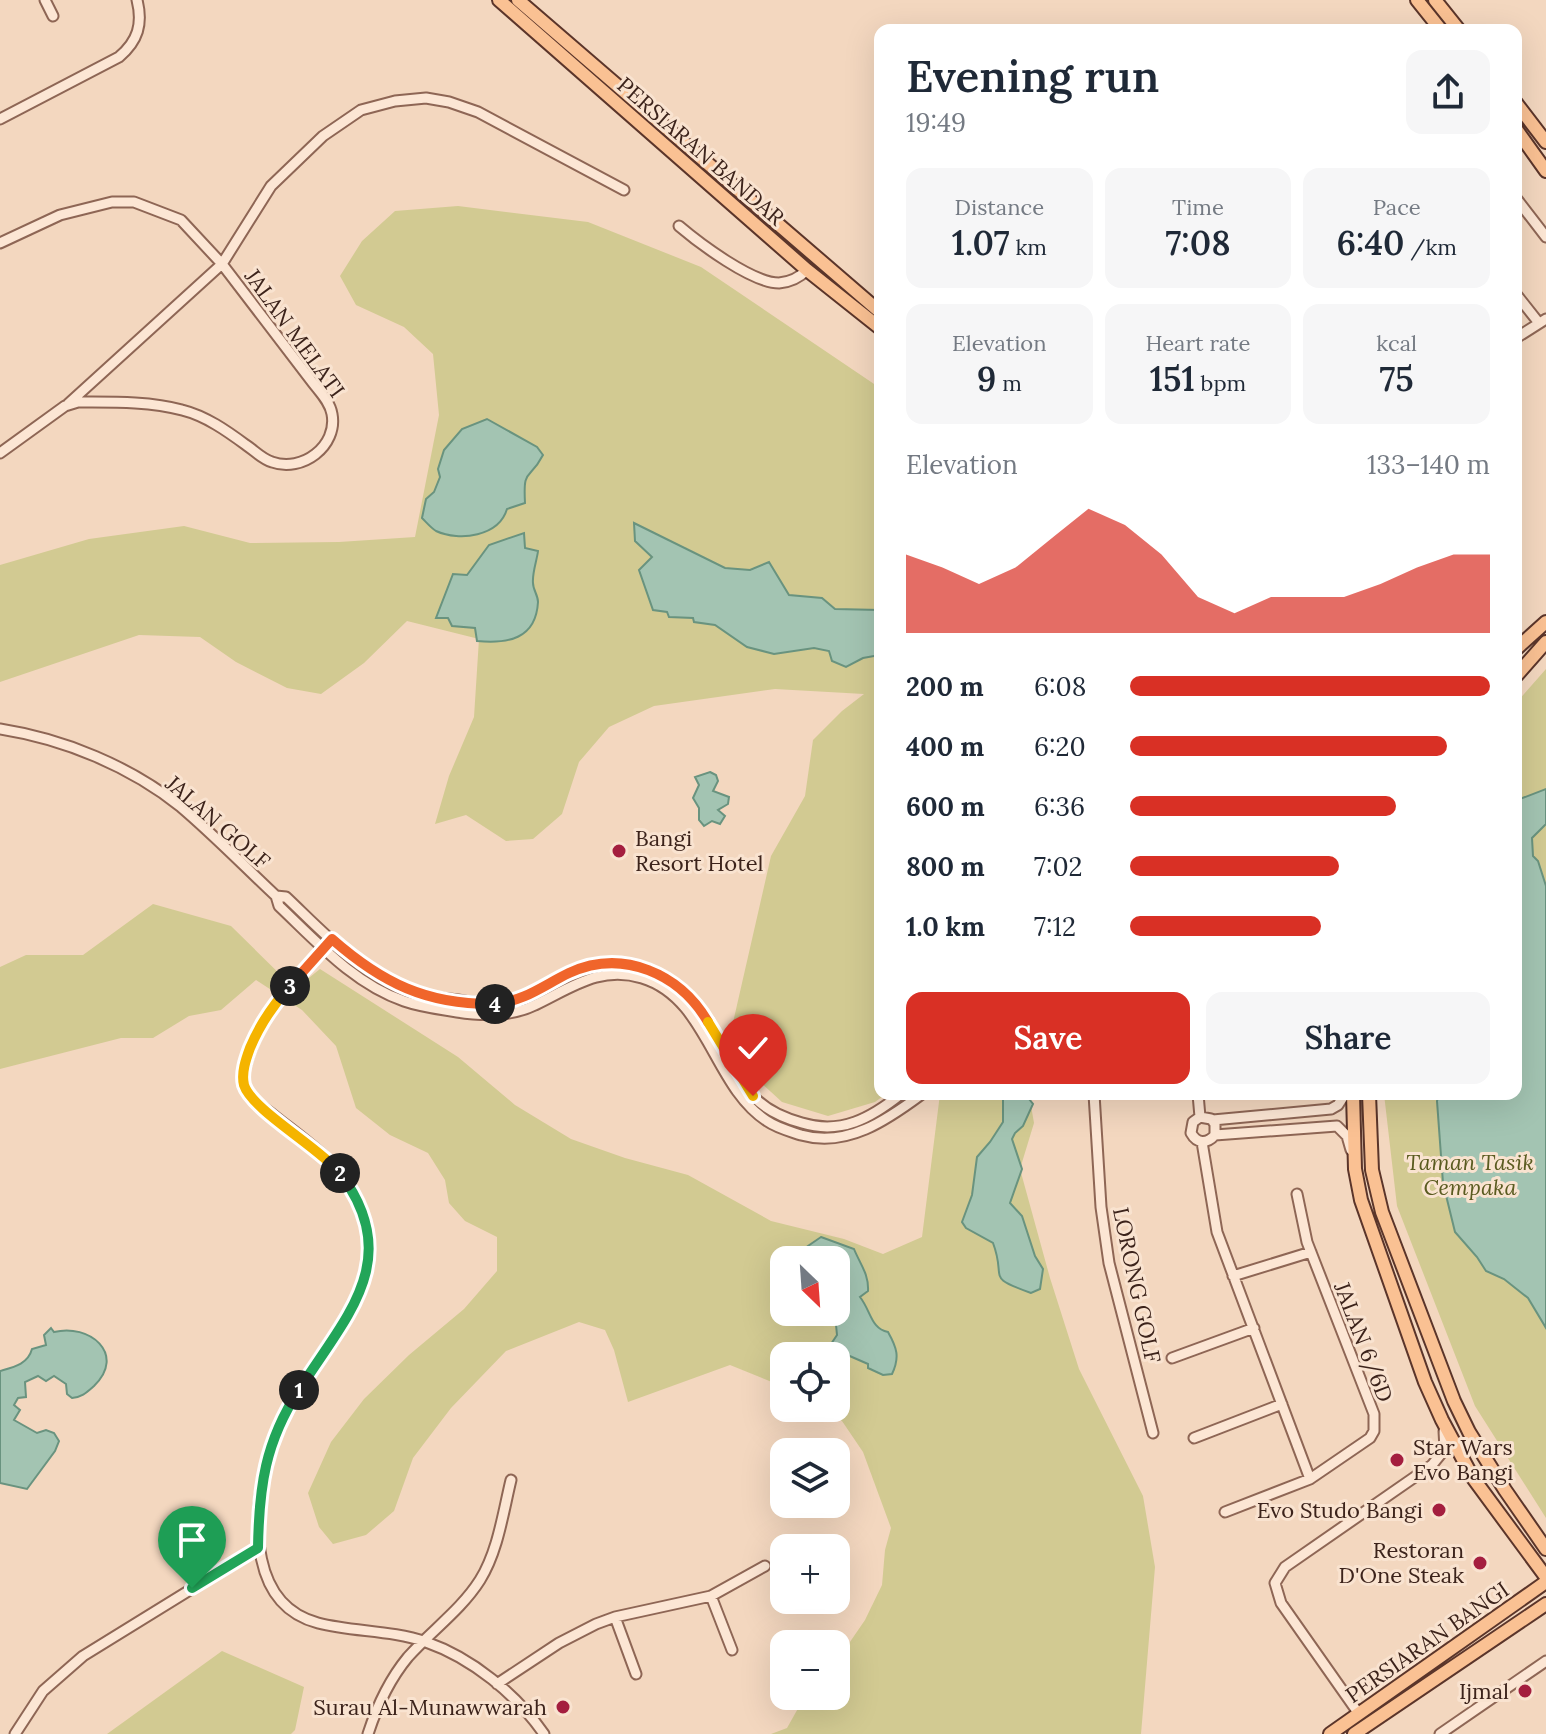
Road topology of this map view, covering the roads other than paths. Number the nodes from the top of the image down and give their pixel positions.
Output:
1 (45, 0) edge
2 (137, 0) edge
3 (499, 0) edge
4 (518, 0) edge
5 (1417, 0) edge
6 (1435, 0) edge
7 (53, 16) dead end
8 (1436, 24) edge
9 (1452, 24) edge
10 (1522, 111) edge
11 (0, 119) edge
12 (1522, 120) edge
13 (1522, 139) edge
14 (1545, 141) edge
15 (1546, 171) edge
16 (624, 190) dead end
17 (1522, 206) edge
18 (679, 226) dead end
19 (1546, 237) edge
20 (0, 243) edge
21 (222, 264) junction
22 (807, 270) junction
23 (1522, 300) edge
24 (874, 307) edge
25 (1542, 321) edge
26 (874, 323) edge
27 (1522, 334) edge
28 (65, 406) junction
29 (0, 453) edge
30 (1546, 622) edge
31 (1546, 641) edge
32 (1522, 644) edge
33 (1522, 660) edge
34 (1522, 669) edge
35 (0, 729) edge
36 (276, 896) junction
37 (332, 939) junction
38 (324, 949) junction
39 (390, 983) junction
40 (384, 992) junction
41 (894, 1100) edge
42 (914, 1100) edge
43 (1094, 1100) edge
44 (1199, 1100) edge
45 (1341, 1100) edge
46 (1353, 1100) edge
47 (1369, 1100) edge
48 (1200, 1117) junction
49 (1213, 1120) junction
50 (1215, 1135) junction
51 (1202, 1142) junction
52 (1355, 1169) junction
53 (1297, 1194) dead end
54 (1311, 1252) junction
55 (1233, 1276) junction
56 (1254, 1328) junction
57 (1172, 1358) dead end
58 (1282, 1404) junction
59 (1442, 1420) junction
60 (1153, 1433) dead end
61 (1194, 1438) dead end
62 (1310, 1479) junction
63 (511, 1480) dead end
64 (1225, 1512) dead end
65 (1544, 1544) edge
66 (258, 1548) junction
67 (1525, 1548) junction
68 (765, 1566) dead end
69 (1546, 1580) edge
70 (711, 1596) junction
71 (1524, 1598) junction
72 (1546, 1604) edge
73 (615, 1617) junction
74 (424, 1641) junction
75 (732, 1650) dead end
76 (1546, 1661) edge
77 (636, 1674) dead end
78 (497, 1684) junction
79 (1359, 1714) junction
80 (15, 1734) edge
81 (368, 1734) edge
82 (544, 1734) edge
83 (1330, 1734) edge
84 (1354, 1734) edge
85 (1440, 1734) edge

1 - 7 street
2 - 11 street
3 - 22 main road, PERSIARAN BANDAR
4 - 24 main road, PERSIARAN BANDAR
5 - 8 main road
6 - 9 main road
10 - 14 main road
12 - 14 main road
13 - 15 main road
16 - 21 street
17 - 19 street
18 - 22 street
20 - 21 street
21 - 28 street
21 - 28 street, JALAN MELATI
22 - 26 main road, PERSIARAN BANDAR
23 - 25 street
25 - 27 street
28 - 29 street
30 - 32 main road
31 - 33 main road
31 - 34 main road
35 - 36 street, JALAN GOLF
36 - 37 street, JALAN GOLF
36 - 38 street, JALAN GOLF
37 - 38 street
37 - 39 street, JALAN GOLF
38 - 40 street, JALAN GOLF
38 - 66 street
39 - 40 street
39 - 41 street, JALAN GOLF
40 - 42 street, JALAN GOLF
43 - 60 street, LORONG GOLF
44 - 48 street
45 - 49 street
46 - 52 main road
47 - 65 main road
48 - 49 street
48 - 51 street
49 - 50 street
50 - 51 street
50 - 52 street
51 - 55 street
52 - 59 main road
53 - 54 street, JALAN 6/6D
54 - 55 street
54 - 62 street, JALAN 6/6D
55 - 56 street
56 - 57 street
56 - 58 street
58 - 61 street
58 - 62 street
59 - 67 main road
59 - 79 street
62 - 64 street, JALAN 6/6D
63 - 74 street
66 - 74 street
66 - 80 street
67 - 69 main road
67 - 71 main road
68 - 70 street
69 - 71 main road, PERSIARAN BANGI
70 - 73 street
70 - 75 street
71 - 79 main road, PERSIARAN BANGI
72 - 84 main road, PERSIARAN BANGI
73 - 77 street
73 - 78 street
74 - 78 street
74 - 81 street
76 - 85 street
78 - 82 street
79 - 83 main road, PERSIARAN BANGI

